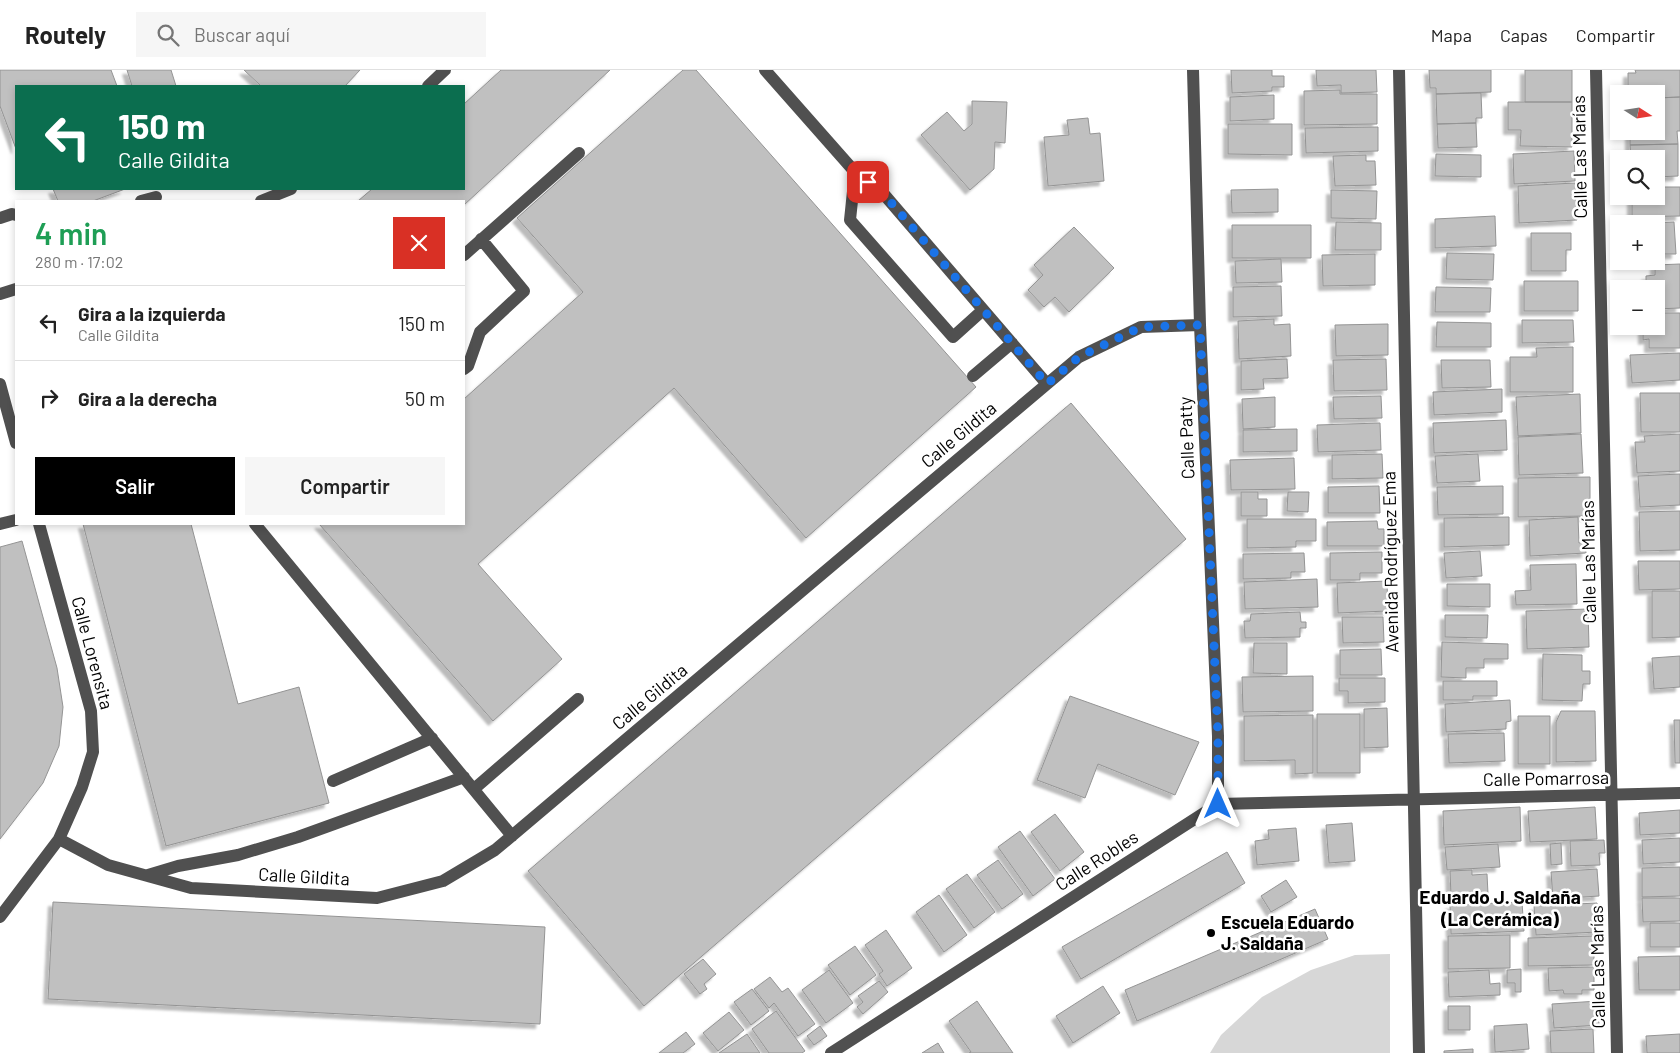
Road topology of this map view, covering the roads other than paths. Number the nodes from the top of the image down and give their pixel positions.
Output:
1 (765, 70) edge
2 (1192, 70) edge
3 (1399, 70) edge
4 (1596, 70) edge
5 (440, 72) edge
6 (429, 85) edge
7 (579, 153) dead end
8 (855, 172) junction
9 (288, 190) edge
10 (156, 197) dead end
11 (145, 200) edge
12 (264, 200) edge
13 (15, 215) edge
14 (0, 218) edge
15 (481, 239) junction
16 (465, 254) edge
17 (15, 289) edge
18 (0, 294) edge
19 (983, 310) junction
20 (1200, 325) junction
21 (1012, 343) junction
22 (465, 368) edge
23 (973, 376) dead end
24 (0, 384) edge
25 (1047, 384) junction
26 (15, 439) edge
27 (15, 520) edge
28 (0, 524) edge
29 (38, 525) edge
30 (256, 525) edge
31 (578, 699) dead end
32 (432, 738) junction
33 (464, 777) junction
34 (333, 782) dead end
35 (474, 790) junction
36 (1680, 793) edge
37 (1612, 795) junction
38 (1412, 800) junction
39 (1218, 804) junction
40 (512, 836) junction
41 (59, 839) junction
42 (148, 875) junction
43 (0, 917) edge
44 (831, 1053) edge
45 (1419, 1053) edge
46 (1617, 1053) edge

1 - 8 street
2 - 20 street, Calle Patty
3 - 38 street, Avenida Rodríguez Ema
4 - 37 street, Calle Las Marías
5 - 6 street
7 - 15 street
8 - 19 street
8 - 19 street
9 - 12 street
10 - 11 street
13 - 14 street
15 - 16 street
15 - 22 street
17 - 18 street
19 - 21 street
20 - 25 street, Calle Gildita
20 - 39 street, Calle Patty
21 - 23 street
21 - 25 street
24 - 26 street
25 - 40 street, Calle Gildita
27 - 28 street
29 - 41 street, Calle Lorensita
30 - 32 street
31 - 35 street
32 - 33 street
32 - 34 street
33 - 35 street
33 - 42 street
35 - 40 street
36 - 37 street, Calle Pomarrosa
37 - 38 street, Calle Pomarrosa
37 - 46 street, Calle Las Marías
38 - 39 street
38 - 45 street, Avenida Rodríguez Ema
39 - 44 street, Calle Robles
40 - 42 street, Calle Gildita
41 - 42 street, Calle Gildita
41 - 43 street, Calle Lorensita

